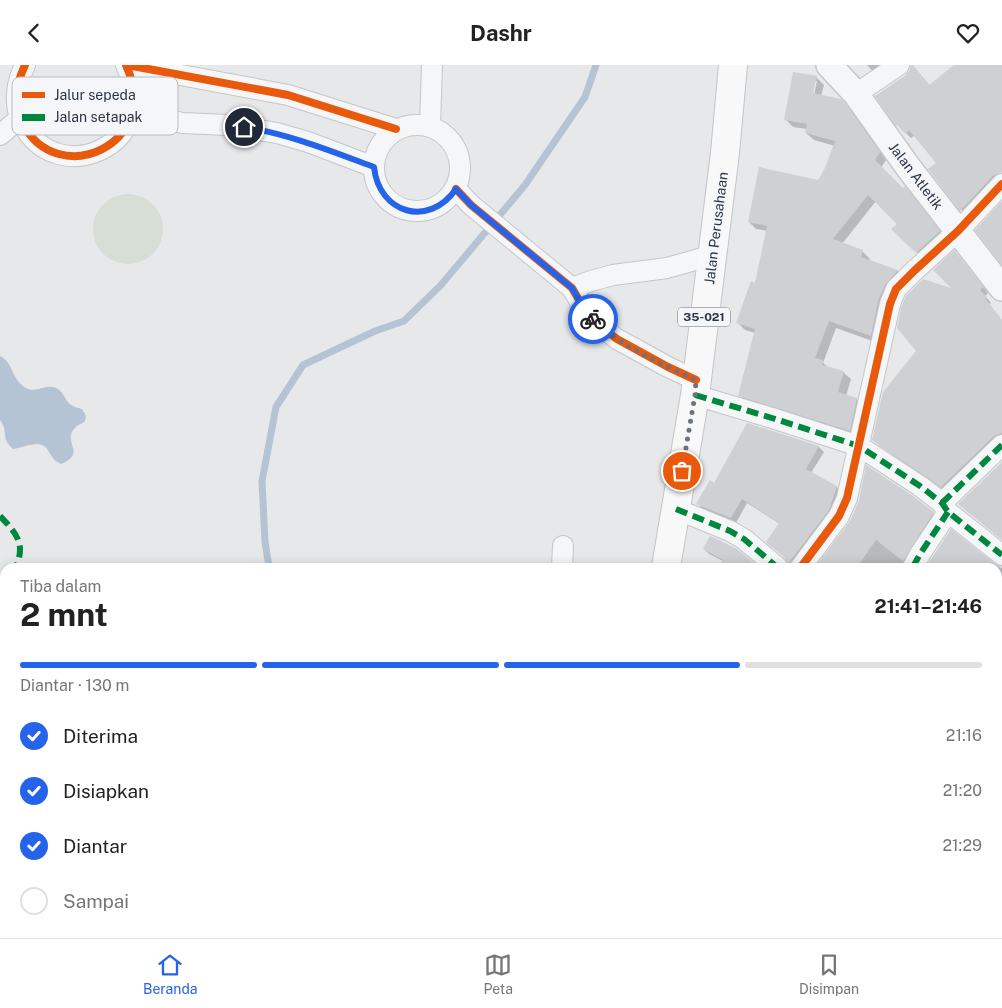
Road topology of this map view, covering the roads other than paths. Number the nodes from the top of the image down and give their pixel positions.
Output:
1 (25, 65) edge
2 (127, 65) edge
3 (432, 65) edge
4 (733, 65) edge
5 (829, 65) edge
6 (899, 65) edge
7 (20, 77) edge
8 (132, 77) edge
9 (856, 95) junction
10 (178, 122) edge
11 (12, 125) edge
12 (430, 126) junction
13 (396, 129) junction
14 (0, 135) edge
15 (32, 135) edge
16 (119, 135) edge
17 (374, 167) junction
18 (1002, 184) edge
19 (456, 189) junction
20 (958, 231) junction
21 (713, 255) junction
22 (572, 288) junction
23 (1002, 288) edge
24 (696, 388) junction
25 (1002, 445) edge
26 (859, 446) junction
27 (945, 508) junction
28 (676, 509) junction
29 (563, 546) dead end
30 (1002, 555) edge
31 (562, 563) edge
32 (667, 563) edge
33 (772, 563) edge
34 (804, 563) edge
35 (915, 563) edge

1 - 7 street
2 - 8 street
2 - 13 street
3 - 12 street
4 - 21 main road, Jalan Perusahaan / 35-021
5 - 9 street, Jalan Atletik
6 - 9 street
9 - 20 street, Jalan Atletik
10 - 17 street
11 - 14 street
12 - 13 street
12 - 19 street
13 - 17 street
15 - 16 street
17 - 19 street
18 - 20 street
19 - 22 street
20 - 23 street, Jalan Atletik
20 - 26 street
21 - 22 street
21 - 24 main road, Jalan Perusahaan / 35-021
22 - 24 street
24 - 26 street
24 - 28 main road, Jalan Perusahaan / 35-021
25 - 27 street
26 - 27 street
26 - 34 street
27 - 30 street
27 - 35 street
28 - 32 main road, Jalan Perusahaan / 35-021
28 - 33 street
29 - 31 street

